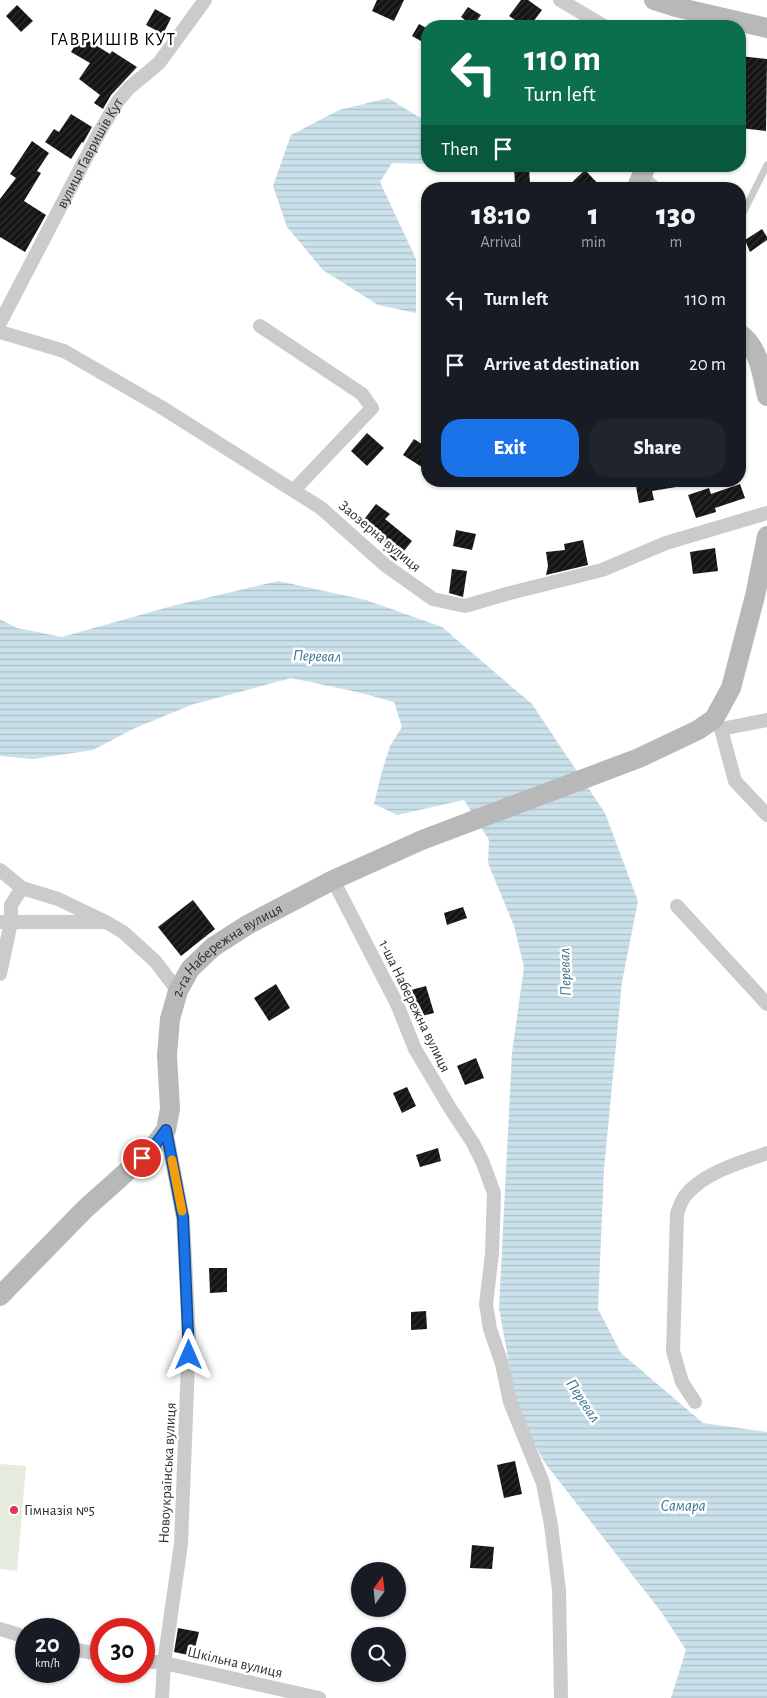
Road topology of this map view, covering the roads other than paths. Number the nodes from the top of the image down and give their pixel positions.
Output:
1 (205, 0) edge
2 (560, 0) edge
3 (654, 0) edge
4 (676, 7) junction
5 (594, 20) edge
6 (684, 20) edge
7 (732, 20) edge
8 (746, 23) edge
9 (767, 28) edge
10 (767, 165) edge
11 (746, 207) edge
12 (0, 323) edge
13 (260, 326) dead end
14 (0, 332) edge
15 (746, 340) edge
16 (767, 396) edge
17 (294, 490) junction
18 (767, 513) edge
19 (767, 536) edge
20 (767, 720) edge
21 (718, 724) junction
22 (767, 815) edge
23 (0, 870) edge
24 (333, 880) junction
25 (22, 888) junction
26 (676, 906) dead end
27 (6, 922) edge
28 (106, 922) junction
29 (0, 974) edge
30 (178, 991) junction
31 (767, 1004) edge
32 (166, 1130) junction
33 (767, 1153) edge
34 (0, 1296) edge
35 (695, 1402) dead end
36 (0, 1629) edge
37 (15, 1634) edge
38 (155, 1662) edge
39 (164, 1663) junction
40 (162, 1698) edge
41 (319, 1698) edge
42 (561, 1698) edge

1 - 12 street, вулиця Гавришів Кут
2 - 5 street
3 - 4 street
4 - 6 street
4 - 7 street
8 - 9 street
10 - 11 lane
13 - 17 street
14 - 17 street, Заозерна вулиця
15 - 16 street
17 - 18 street, Заозерна вулиця
19 - 21 street
20 - 21 street
21 - 22 street
21 - 24 street, 2-га Набережна вулиця
23 - 25 street, 2-га Набережна вулиця
24 - 30 street, 2-га Набережна вулиця
24 - 42 street, 1-ша Набережна вулиця
25 - 27 street
25 - 28 street, 2-га Набережна вулиця
26 - 31 street
27 - 28 street
27 - 29 street
28 - 30 street, 2-га Набережна вулиця
30 - 32 street
32 - 34 street
32 - 39 street, Новоукраїнська вулиця
33 - 35 street
36 - 37 street
38 - 39 street, Шкільна вулиця
39 - 40 street, Новоукраїнська вулиця
39 - 41 street, Шкільна вулиця

